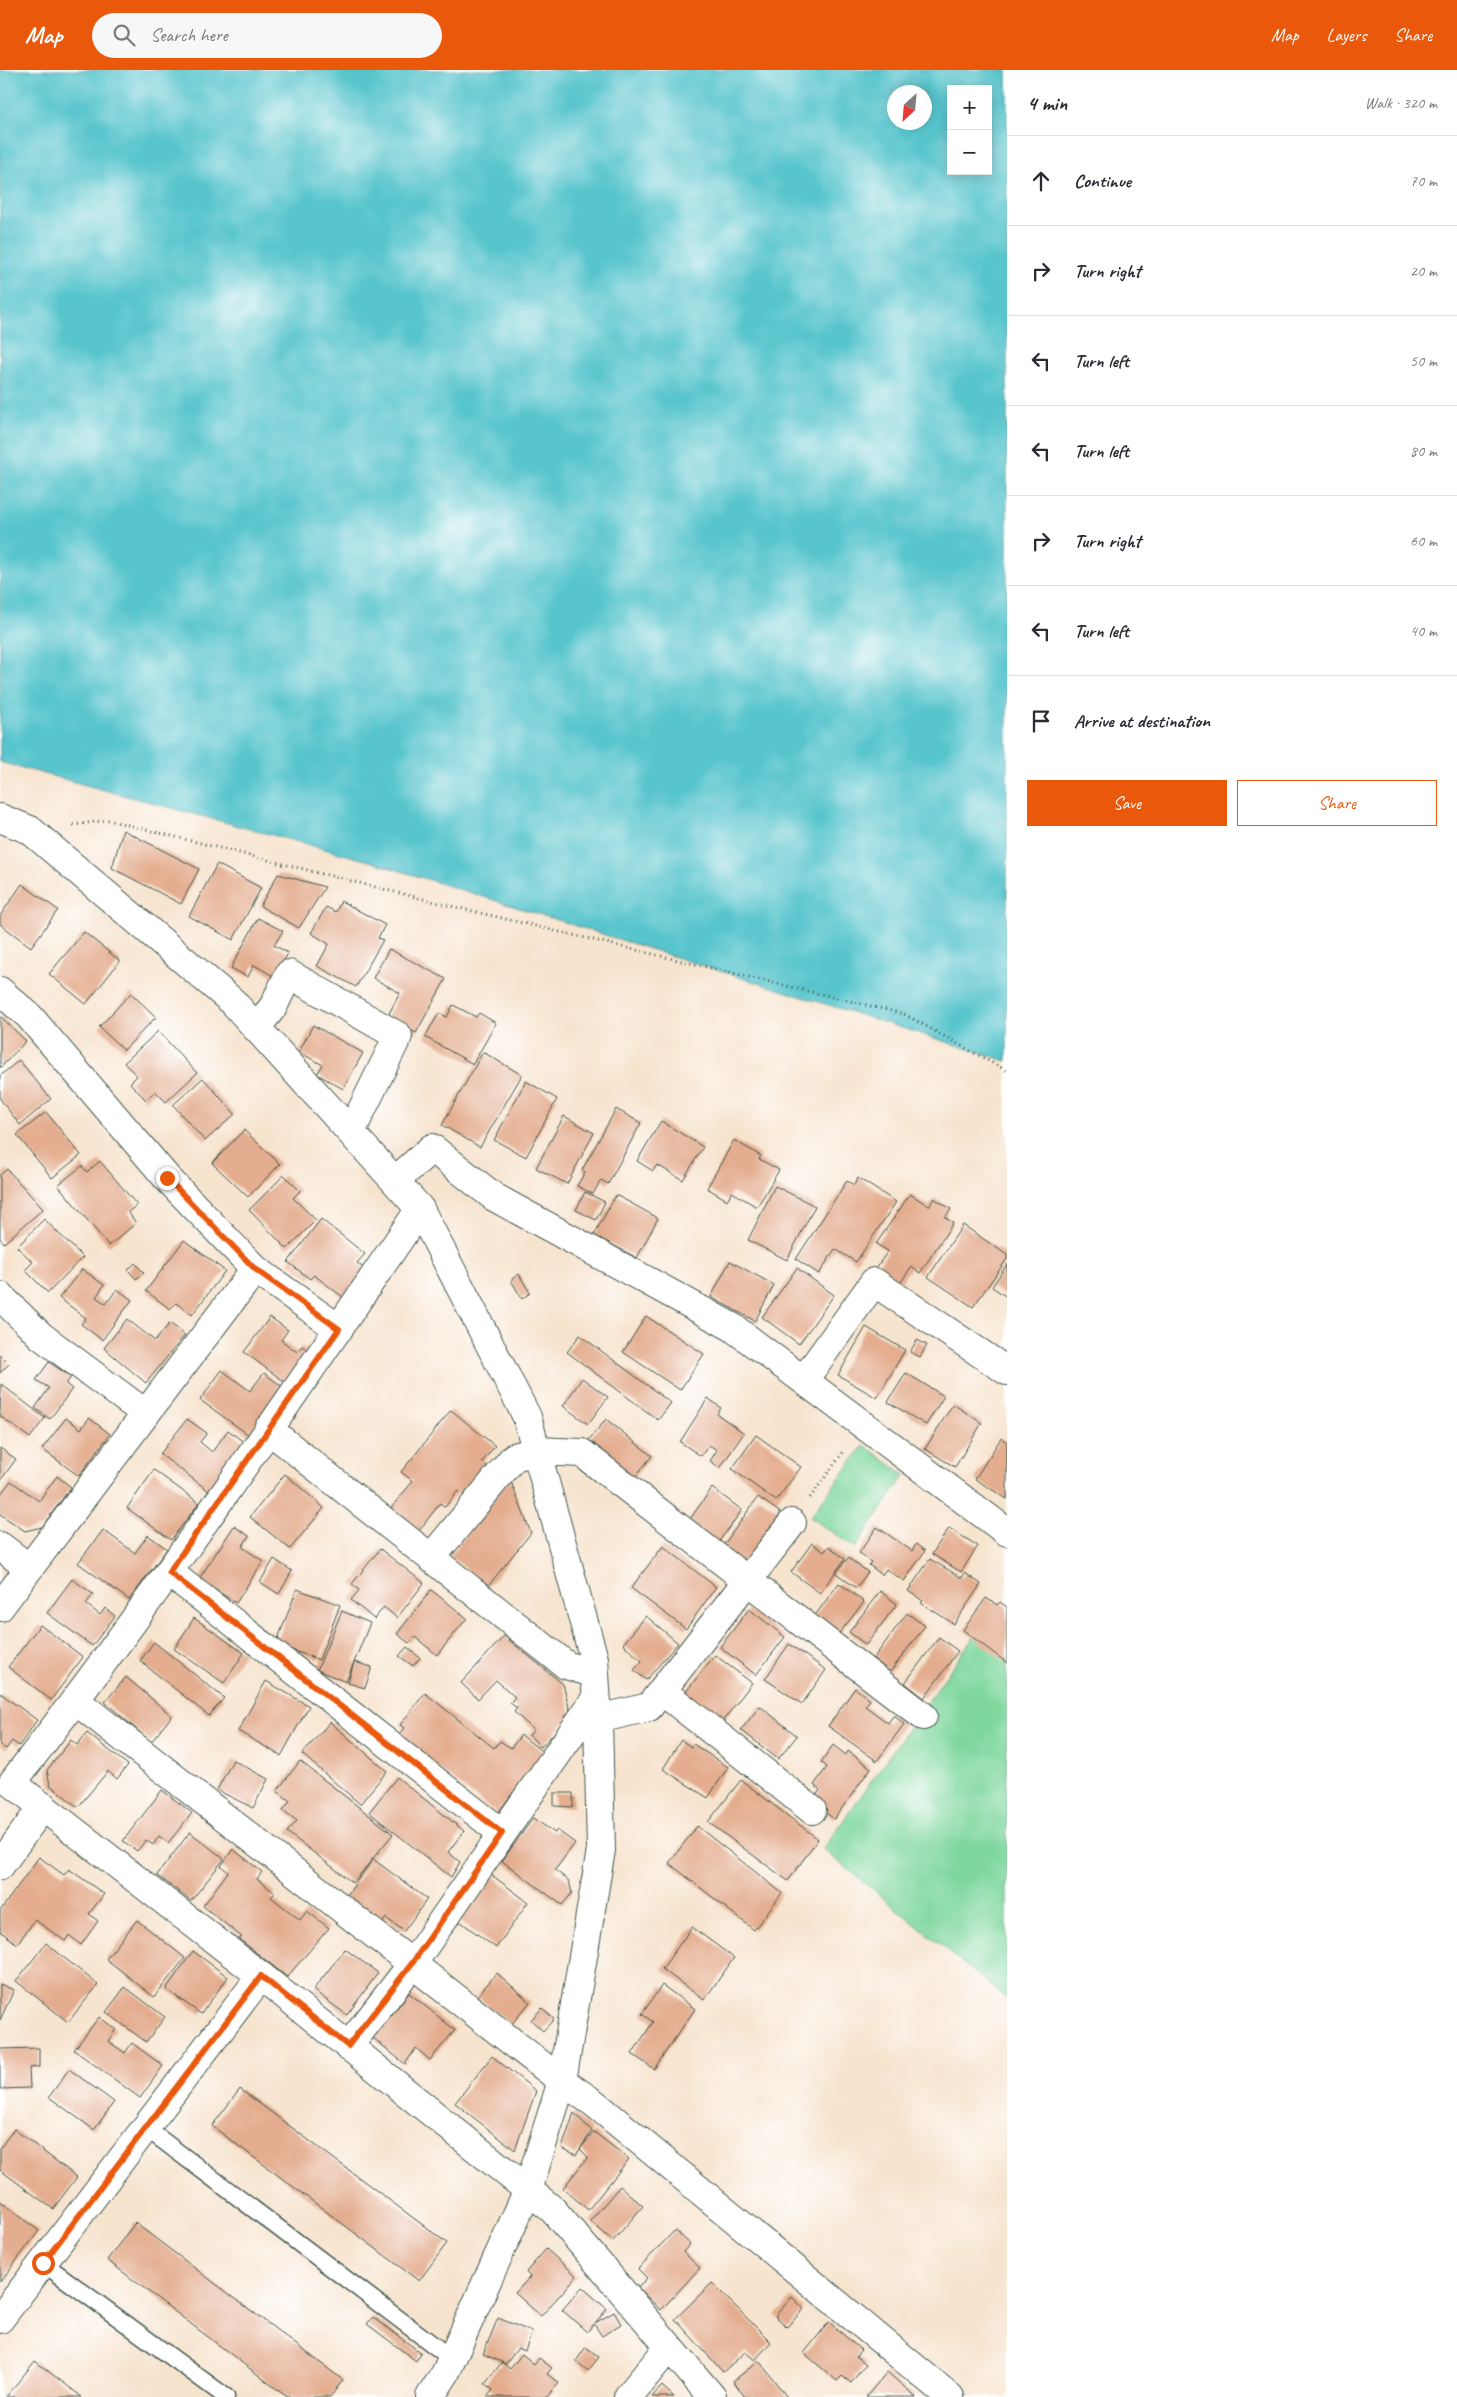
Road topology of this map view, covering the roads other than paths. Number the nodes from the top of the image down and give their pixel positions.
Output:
1 (0, 818) edge
2 (0, 991) edge
3 (256, 1028) junction
4 (351, 1132) junction
5 (395, 1181) junction
6 (420, 1209) junction
7 (255, 1269) junction
8 (0, 1296) edge
9 (339, 1329) junction
10 (1007, 1371) edge
11 (804, 1380) junction
12 (146, 1414) junction
13 (268, 1429) junction
14 (537, 1452) junction
15 (792, 1524) road end
16 (1007, 1532) edge
17 (0, 1546) edge
18 (431, 1558) junction
19 (29, 1568) junction
20 (169, 1572) junction
21 (748, 1582) junction
22 (0, 1607) edge
23 (662, 1691) junction
24 (596, 1697) junction
25 (76, 1700) junction
26 (923, 1716) dead end
27 (6, 1778) edge
28 (43, 1806) junction
29 (812, 1810) dead end
30 (502, 1833) junction
31 (0, 1866) edge
32 (413, 1962) junction
33 (261, 1976) junction
34 (348, 2046) junction
35 (562, 2081) junction
36 (146, 2128) junction
37 (528, 2190) junction
38 (43, 2263) junction
39 (0, 2319) edge
40 (669, 2347) junction
41 (452, 2358) junction
42 (226, 2397) edge
43 (430, 2397) edge
44 (628, 2397) edge
45 (712, 2397) edge
46 (950, 2397) edge

1 - 3 street
2 - 7 street
3 - 4 street
3 - 4 street
4 - 5 street
5 - 6 street
5 - 11 street
6 - 9 street
6 - 14 street
7 - 9 street
7 - 12 street
8 - 12 street
9 - 13 street
10 - 11 street
11 - 16 street
12 - 19 street
13 - 18 street
13 - 20 street
14 - 18 street
14 - 21 street
14 - 24 street
15 - 21 street
17 - 19 street
18 - 24 street
19 - 22 street
20 - 25 street
20 - 30 street
21 - 23 street
21 - 26 street
23 - 24 street
23 - 29 street
24 - 30 street
24 - 35 street
25 - 27 street
25 - 32 street
27 - 28 street
28 - 31 street
28 - 33 street
30 - 32 street
32 - 34 street
32 - 35 street
33 - 34 street
33 - 36 street
34 - 37 street
35 - 37 street
35 - 46 street
36 - 38 street
36 - 41 lane
37 - 40 street
37 - 41 street
38 - 39 street
38 - 42 lane
40 - 44 street
40 - 45 street
41 - 43 street

